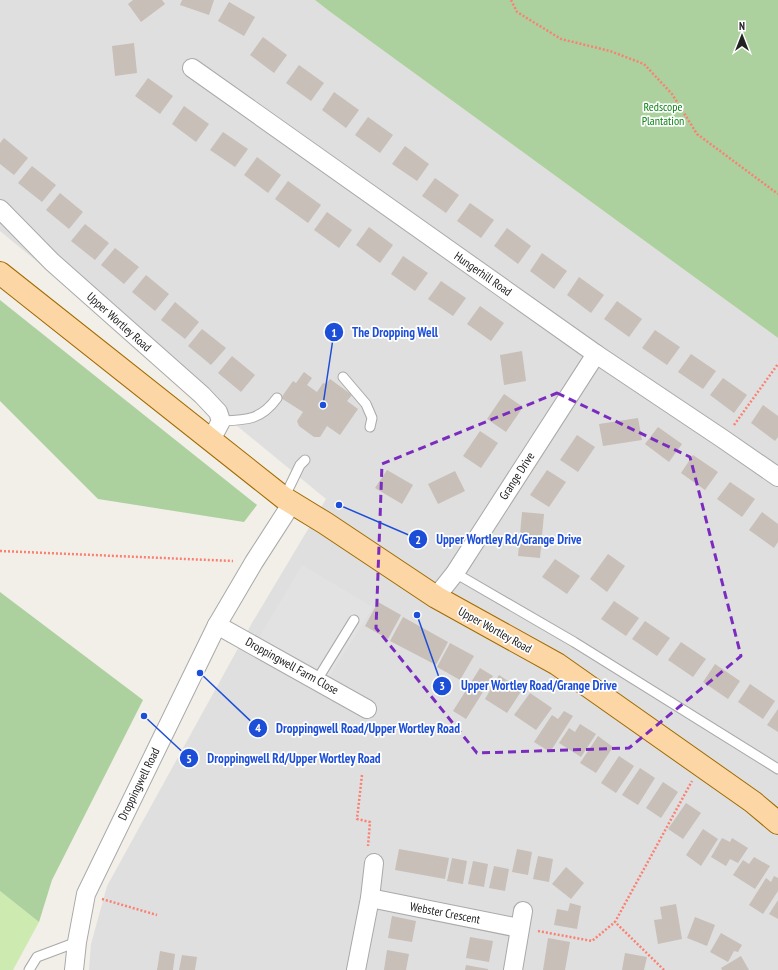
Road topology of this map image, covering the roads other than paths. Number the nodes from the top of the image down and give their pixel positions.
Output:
1 (192, 68) dead end
2 (0, 208) edge
3 (0, 273) edge
4 (596, 354) junction
5 (343, 377) dead end
6 (277, 398) dead end
7 (370, 427) dead end
8 (216, 431) junction
9 (305, 460) dead end
10 (778, 477) edge
11 (288, 500) junction
12 (455, 573) junction
13 (436, 597) junction
14 (354, 620) dead end
15 (217, 625) junction
16 (317, 680) junction
17 (367, 709) dead end
18 (778, 769) edge
19 (778, 823) edge
20 (374, 863) road end
21 (370, 898) junction
22 (77, 942) junction
23 (30, 970) edge
24 (74, 970) edge
25 (356, 970) edge
26 (513, 970) edge

1 - 4 street, Hungerhill Road
2 - 8 street, Upper Wortley Road
3 - 8 main road, Upper Wortley Road
4 - 10 street, Hungerhill Road
4 - 12 street, Grange Drive
5 - 7 lane
6 - 8 lane
8 - 11 main road, Upper Wortley Road
9 - 11 lane
11 - 13 main road, Upper Wortley Road
11 - 15 street, Droppingwell Road
12 - 13 street, Grange Drive
12 - 18 lane
13 - 19 main road, Upper Wortley Road
14 - 16 lane
15 - 16 street, Droppingwell Farm Close
15 - 22 street, Droppingwell Road
16 - 17 street, Droppingwell Farm Close
20 - 21 street
21 - 25 street
21 - 26 street, Webster Crescent
22 - 23 lane
22 - 24 street, Droppingwell Road

